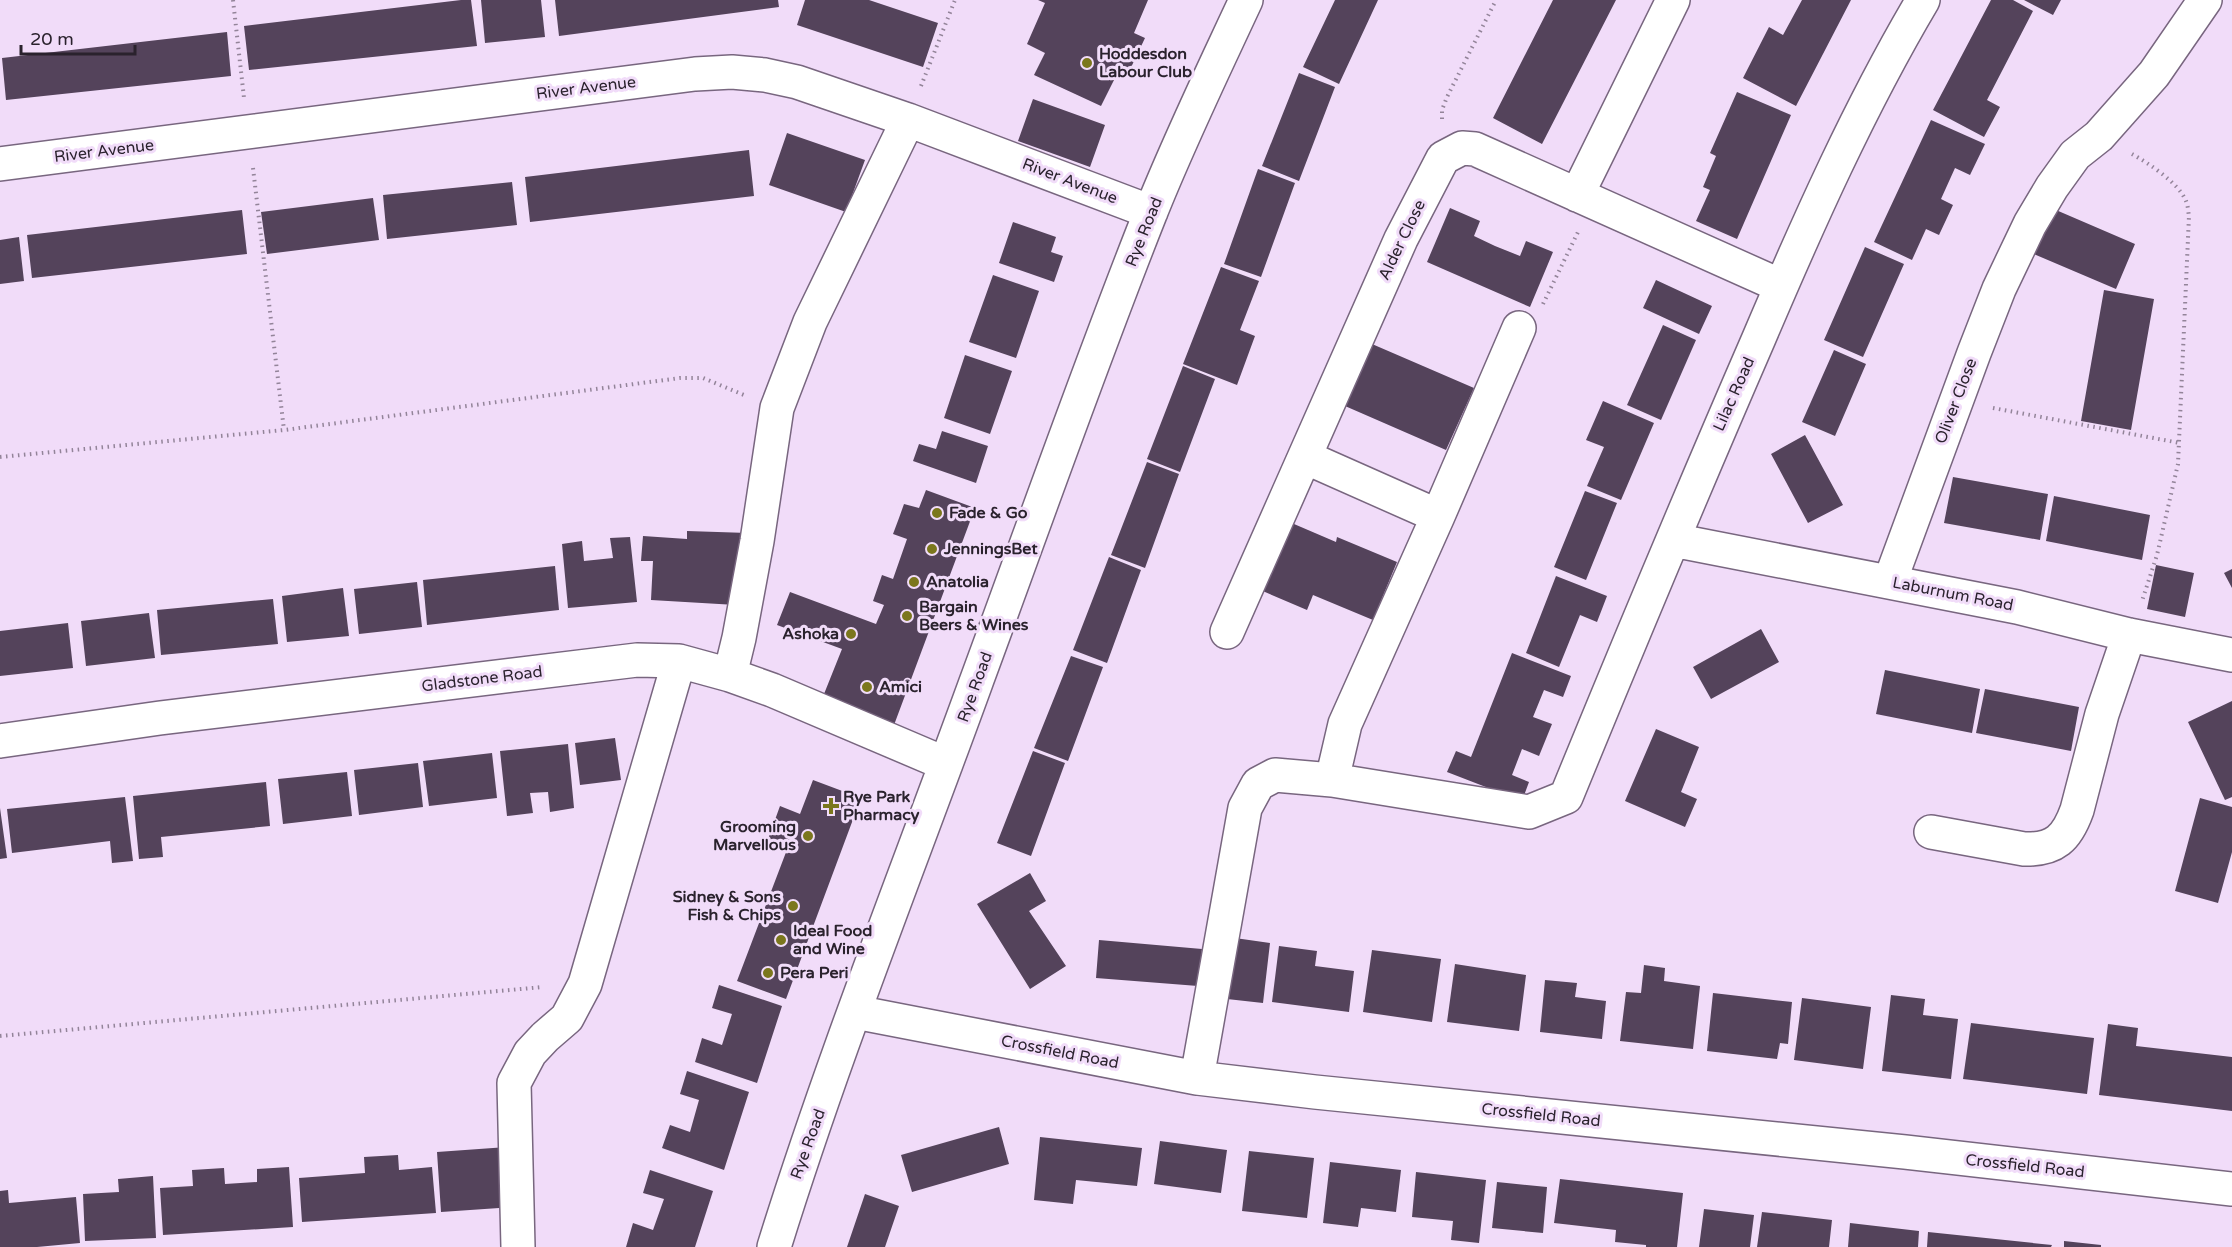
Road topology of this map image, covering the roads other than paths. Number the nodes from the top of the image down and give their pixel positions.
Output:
1 (1246, 0) edge
2 (1673, 0) edge
3 (1923, 0) edge
4 (2205, 0) edge
5 (908, 120) junction
6 (0, 164) edge
7 (1585, 199) junction
8 (1151, 212) junction
9 (1781, 286) junction
10 (1519, 328) road end
11 (1305, 457) junction
12 (1438, 516) junction
13 (1672, 540) junction
14 (1890, 581) junction
15 (1227, 632) dead end
16 (2129, 635) junction
17 (2232, 655) edge
18 (679, 662) junction
19 (730, 675) junction
20 (0, 741) edge
21 (946, 764) junction
22 (1332, 780) junction
23 (1931, 832) dead end
24 (855, 1012) junction
25 (1197, 1078) junction
26 (2232, 1189) edge
27 (518, 1247) edge
28 (774, 1247) edge

1 - 8 street, Rye Road
2 - 7 street
3 - 9 street, Lilac Road
4 - 14 street, Oliver Close
5 - 6 street, River Avenue
5 - 8 street, River Avenue
5 - 19 street
7 - 9 street, Alder Close
7 - 11 street, Alder Close
8 - 21 street, Rye Road
9 - 13 street, Lilac Road
10 - 12 street
11 - 12 street
11 - 15 street, Alder Close
12 - 22 street
13 - 14 street, Laburnum Road
13 - 22 street, Lilac Road
14 - 16 street, Laburnum Road
16 - 17 street, Laburnum Road
16 - 23 street
18 - 19 street, Gladstone Road
18 - 20 street, Gladstone Road
18 - 27 street
19 - 21 street, Gladstone Road
21 - 24 street, Rye Road
22 - 25 street
24 - 25 street, Crossfield Road
24 - 28 street, Rye Road
25 - 26 street, Crossfield Road

